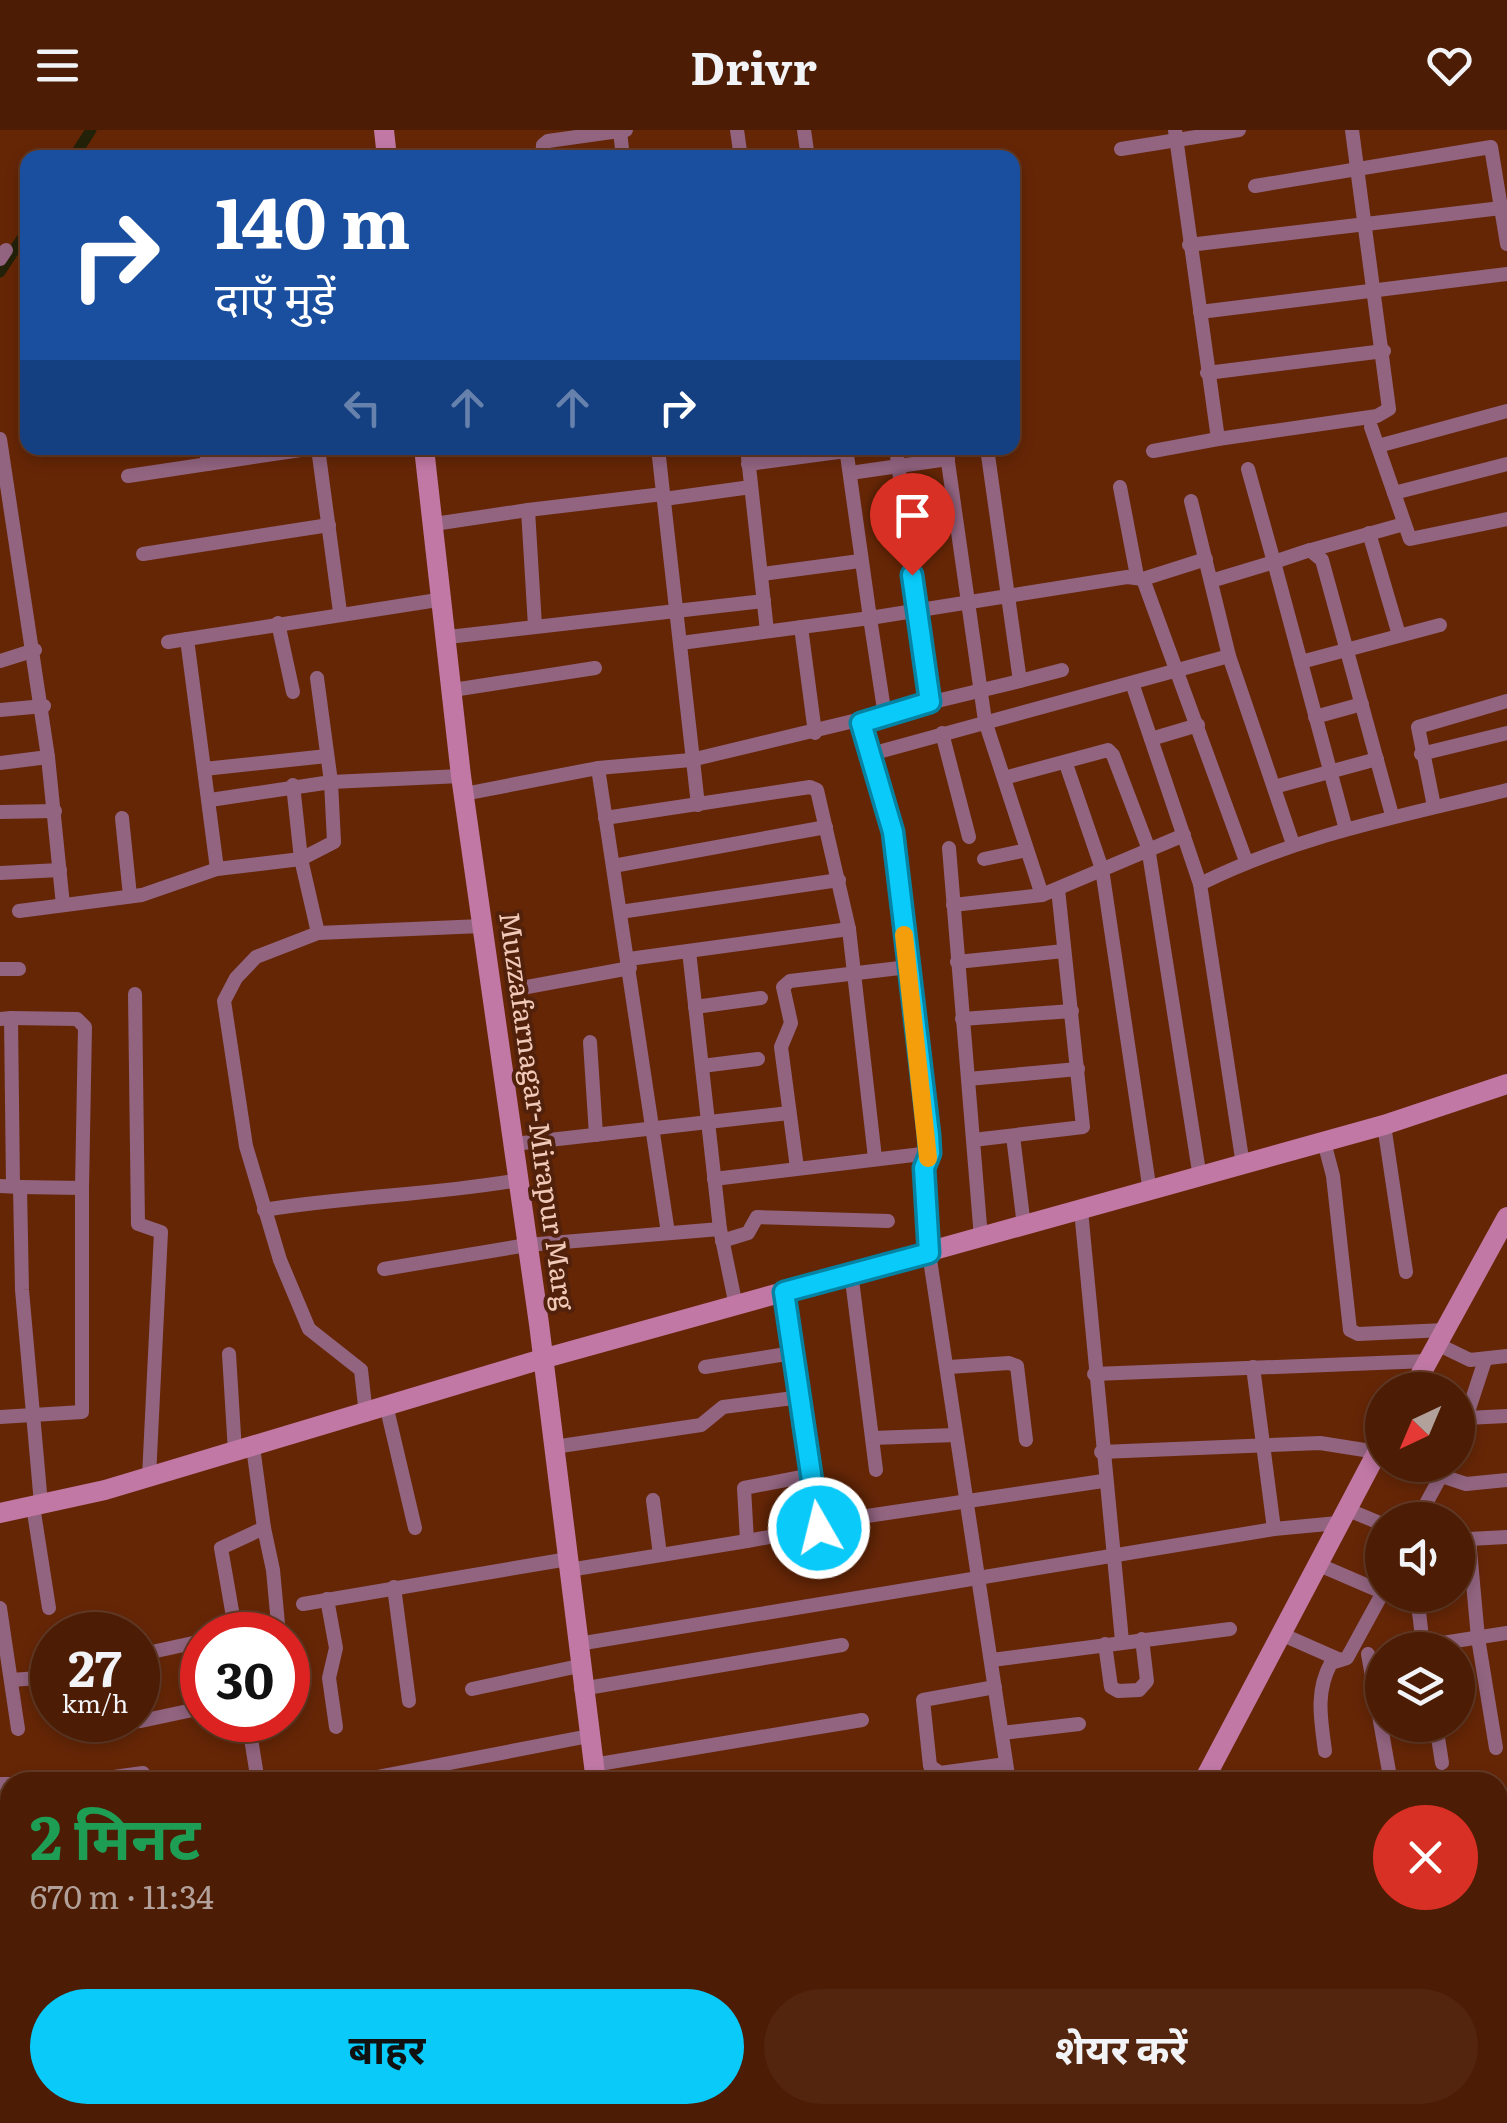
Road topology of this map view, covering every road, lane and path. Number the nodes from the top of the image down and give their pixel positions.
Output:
1 (623, 130) edge
2 (1239, 130) edge
3 (1352, 130) edge
4 (1488, 130) edge
5 (1176, 135) edge
6 (1491, 147) junction
7 (1121, 149) dead end
8 (543, 150) edge
9 (1357, 166) junction
10 (1255, 186) dead end
11 (1500, 208) junction
12 (1364, 222) junction
13 (1507, 244) edge
14 (1190, 245) junction
15 (1507, 274) edge
16 (1374, 288) junction
17 (1200, 312) junction
18 (1384, 351) junction
19 (1208, 373) junction
20 (1507, 411) edge
21 (1371, 427) dead end
22 (0, 439) edge
23 (1218, 439) junction
24 (1378, 446) junction
25 (1153, 451) dead end
26 (207, 455) edge
27 (269, 455) edge
28 (317, 455) edge
29 (425, 455) edge
30 (659, 455) edge
31 (747, 455) edge
32 (807, 455) edge
33 (847, 455) edge
34 (897, 455) edge
35 (939, 455) edge
36 (947, 455) edge
37 (988, 455) edge
38 (208, 464) junction
39 (748, 464) junction
40 (1507, 464) edge
41 (898, 466) junction
42 (1248, 469) dead end
43 (850, 473) junction
44 (128, 476) dead end
45 (750, 487) junction
46 (1120, 487) dead end
47 (1394, 494) junction
48 (663, 496) junction
49 (1191, 501) dead end
50 (528, 510) junction
51 (1507, 519) edge
52 (434, 524) junction
53 (1404, 524) junction
54 (329, 525) junction
55 (1369, 533) junction
56 (1310, 550) junction
57 (143, 554) dead end
58 (860, 560) junction
59 (1206, 560) junction
60 (1274, 562) junction
61 (762, 574) junction
62 (1140, 578) junction
63 (1211, 581) junction
64 (444, 599) junction
65 (1008, 599) junction
66 (764, 601) junction
67 (967, 603) junction
68 (340, 612) junction
69 (676, 612) junction
70 (917, 612) junction
71 (870, 618) junction
72 (278, 623) junction
73 (1440, 625) dead end
74 (535, 626) junction
75 (801, 626) junction
76 (767, 631) junction
77 (1399, 636) junction
78 (448, 637) junction
79 (186, 638) junction
80 (168, 642) dead end
81 (681, 643) junction
82 (1347, 649) junction
83 (35, 650) junction
84 (1229, 656) junction
85 (0, 661) edge
86 (1301, 662) junction
87 (595, 668) dead end
88 (1062, 670) dead end
89 (1176, 670) junction
90 (316, 678) dead end
91 (1020, 681) junction
92 (1132, 683) junction
93 (453, 690) junction
94 (979, 691) junction
95 (293, 692) dead end
96 (1507, 700) edge
97 (930, 702) junction
98 (1362, 704) junction
99 (44, 706) junction
100 (0, 710) edge
101 (885, 716) junction
102 (1316, 717) junction
103 (985, 721) junction
104 (861, 723) junction
105 (1198, 724) junction
106 (815, 733) junction
107 (942, 733) junction
108 (1507, 733) edge
109 (1151, 739) junction
110 (871, 754) junction
111 (1421, 754) junction
112 (327, 756) junction
113 (48, 757) junction
114 (1377, 759) junction
115 (691, 760) junction
116 (0, 763) edge
117 (1066, 764) junction
118 (204, 768) junction
119 (598, 768) junction
120 (1330, 772) junction
121 (1004, 778) junction
122 (331, 782) junction
123 (463, 785) junction
124 (293, 786) junction
125 (1274, 787) junction
126 (1507, 790) edge
127 (210, 800) junction
128 (698, 806) junction
129 (1434, 806) junction
130 (55, 811) junction
131 (0, 812) edge
132 (1392, 815) junction
133 (122, 818) dead end
134 (605, 818) junction
135 (1345, 826) junction
136 (826, 827) junction
137 (1184, 835) junction
138 (969, 837) dead end
139 (1293, 844) junction
140 (949, 848) dead end
141 (1148, 848) junction
142 (1027, 850) junction
143 (301, 859) junction
144 (984, 859) dead end
145 (1246, 861) junction
146 (613, 866) junction
147 (217, 869) junction
148 (60, 870) junction
149 (1102, 870) junction
150 (0, 873) edge
151 (839, 880) junction
152 (1200, 884) junction
153 (1058, 889) junction
154 (130, 896) junction
155 (1042, 896) junction
156 (63, 905) junction
157 (952, 906) junction
158 (19, 911) dead end
159 (620, 912) junction
160 (482, 926) junction
161 (850, 929) junction
162 (318, 933) junction
163 (690, 951) junction
164 (1064, 951) junction
165 (957, 962) junction
166 (629, 963) junction
167 (908, 967) junction
168 (0, 969) edge
169 (19, 969) dead end
170 (855, 975) junction
171 (526, 988) dead end
172 (136, 994) dead end
173 (760, 998) dead end
174 (695, 1007) junction
175 (1072, 1011) junction
176 (6, 1018) edge
177 (962, 1019) junction
178 (590, 1042) dead end
179 (758, 1059) dead end
180 (702, 1066) junction
181 (1078, 1069) junction
182 (968, 1079) junction
183 (1507, 1084) edge
184 (789, 1112) junction
185 (708, 1122) junction
186 (1384, 1125) junction
187 (654, 1130) junction
188 (596, 1135) junction
189 (1013, 1136) junction
190 (973, 1140) junction
191 (1324, 1142) junction
192 (514, 1144) junction
193 (930, 1153) junction
194 (876, 1158) junction
195 (1243, 1165) junction
196 (797, 1168) junction
197 (1200, 1178) junction
198 (714, 1179) junction
199 (519, 1180) junction
200 (11, 1186) edge
201 (82, 1188) junction
202 (1150, 1192) junction
203 (264, 1210) junction
204 (1081, 1210) junction
205 (1507, 1217) edge
206 (888, 1220) dead end
207 (1024, 1226) junction
208 (668, 1233) junction
209 (721, 1235) junction
210 (981, 1238) junction
211 (526, 1245) junction
212 (929, 1253) junction
213 (384, 1269) dead end
214 (851, 1272) junction
215 (1406, 1272) dead end
216 (784, 1292) junction
217 (736, 1306) junction
218 (1436, 1345) junction
219 (793, 1353) junction
220 (229, 1354) dead end
221 (1507, 1356) edge
222 (542, 1359) junction
223 (1485, 1360) junction
224 (706, 1367) dead end
225 (948, 1367) junction
226 (1254, 1367) junction
227 (1422, 1372) edge
228 (1094, 1374) junction
229 (1475, 1391) edge
230 (802, 1396) junction
231 (387, 1408) junction
232 (33, 1414) junction
233 (366, 1415) junction
234 (0, 1416) edge
235 (1507, 1416) edge
236 (1475, 1418) edge
237 (955, 1435) junction
238 (872, 1438) junction
239 (1026, 1440) dead end
240 (1365, 1446) edge
241 (554, 1447) junction
242 (1264, 1447) junction
243 (244, 1449) junction
244 (1101, 1452) junction
245 (876, 1470) dead end
246 (812, 1475) junction
247 (1365, 1475) edge
248 (149, 1477) junction
249 (1507, 1480) edge
250 (1104, 1481) junction
251 (1463, 1482) edge
252 (966, 1499) junction
253 (653, 1500) dead end
254 (37, 1505) junction
255 (0, 1513) edge
256 (867, 1516) dead end
257 (1342, 1516) junction
258 (1365, 1521) edge
259 (264, 1528) junction
260 (415, 1528) dead end
261 (819, 1528) junction
262 (1274, 1529) junction
263 (1507, 1537) edge
264 (1475, 1539) edge
265 (747, 1541) junction
266 (660, 1555) junction
267 (822, 1556) dead end
268 (1111, 1557) junction
269 (568, 1564) junction
270 (1317, 1564) junction
271 (981, 1579) junction
272 (1365, 1585) edge
273 (394, 1587) junction
274 (327, 1598) junction
275 (303, 1604) dead end
276 (1475, 1605) edge
277 (0, 1608) edge
278 (49, 1608) dead end
279 (231, 1612) edge
280 (277, 1612) edge
281 (1371, 1612) edge
282 (1230, 1629) dead end
283 (1507, 1633) edge
284 (1281, 1634) junction
285 (1478, 1638) junction
286 (1142, 1639) junction
287 (1475, 1639) edge
288 (1122, 1642) junction
289 (1105, 1644) junction
290 (842, 1645) dead end
291 (579, 1655) junction
292 (1365, 1655) edge
293 (1344, 1659) junction
294 (992, 1660) junction
295 (30, 1679) edge
296 (11, 1680) junction
297 (995, 1687) junction
298 (581, 1688) junction
299 (472, 1689) dead end
300 (6, 1697) edge
301 (408, 1701) dead end
302 (862, 1720) dead end
303 (1079, 1724) dead end
304 (336, 1727) dead end
305 (18, 1728) dead end
306 (1002, 1733) junction
307 (589, 1736) junction
308 (252, 1742) edge
309 (1386, 1742) edge
310 (1439, 1742) edge
311 (1496, 1748) dead end
312 (1325, 1751) dead end
313 (1442, 1763) dead end
314 (1006, 1764) junction
315 (256, 1772) edge
316 (403, 1772) edge
317 (594, 1772) edge
318 (604, 1772) edge
319 (1007, 1772) edge
320 (1208, 1772) edge
321 (1389, 1772) edge

1 - 8 street
2 - 5 street
3 - 9 street
4 - 6 street
5 - 7 street
5 - 14 street
6 - 9 street
6 - 11 street
9 - 10 street
9 - 12 street
11 - 12 street
11 - 13 street
12 - 14 street
12 - 16 street
14 - 17 street
15 - 16 street
16 - 17 street
16 - 18 street
17 - 19 street
18 - 19 street
18 - 23 street
19 - 23 street
20 - 24 street
21 - 24 street
22 - 83 street
23 - 25 street
24 - 47 street
26 - 38 street
27 - 38 street
28 - 54 street
29 - 52 main road, Muzzafarnagar-Mirapur Marg
30 - 48 street
31 - 39 street
32 - 39 street
33 - 43 street
34 - 41 street
35 - 41 street
36 - 67 street
37 - 65 street
38 - 44 street
39 - 45 street
40 - 47 street
41 - 43 street
41 - 70 street
42 - 60 street
43 - 58 street
45 - 48 street
45 - 61 street
46 - 62 street
47 - 53 street
48 - 50 street
48 - 69 street
49 - 59 street
50 - 52 street
50 - 74 street
51 - 53 street
52 - 64 main road, Muzzafarnagar-Mirapur Marg
53 - 55 street
54 - 57 street
54 - 68 street
55 - 56 street
55 - 77 street
56 - 60 street
56 - 82 street
58 - 61 street
58 - 71 street
59 - 62 street
59 - 63 street
60 - 63 street
60 - 86 street
61 - 66 street
62 - 65 street
62 - 89 street
63 - 84 street
64 - 68 street
64 - 78 main road, Muzzafarnagar-Mirapur Marg
65 - 67 street
65 - 91 street
66 - 69 street
66 - 76 street
67 - 70 street
67 - 94 street
68 - 72 street
69 - 74 street
69 - 81 street
70 - 71 street
70 - 97 street
71 - 75 street
71 - 101 street
72 - 79 street
72 - 95 street
73 - 77 street
74 - 78 street
75 - 76 street
75 - 106 street
76 - 81 street
77 - 82 street
78 - 93 main road, Muzzafarnagar-Mirapur Marg
79 - 80 street
79 - 118 street
81 - 115 street
82 - 86 street
82 - 98 street
83 - 85 street
83 - 99 street
84 - 89 street
84 - 125 street
86 - 102 street
87 - 93 street
88 - 91 street
89 - 92 street
89 - 105 street
90 - 112 street
91 - 94 street
92 - 103 street
92 - 109 street
93 - 123 main road, Muzzafarnagar-Mirapur Marg
94 - 97 street
94 - 103 street
96 - 111 street
97 - 101 street
98 - 102 street
98 - 114 street
99 - 100 street
99 - 113 street
101 - 104 street
102 - 120 street
103 - 107 street
103 - 121 street
104 - 106 street
104 - 110 street
105 - 109 street
105 - 145 street
106 - 115 street
107 - 110 street
107 - 138 street
108 - 111 street
109 - 137 street
110 - 167 street
111 - 129 street
112 - 118 street
112 - 122 street
113 - 116 street
113 - 130 street
114 - 120 street
114 - 132 street
115 - 119 street
115 - 128 street
117 - 121 street
117 - 141 street
117 - 149 street
118 - 127 street
119 - 123 street
119 - 134 street
120 - 125 street
120 - 135 street
121 - 142 street
122 - 123 street
122 - 124 street
122 - 143 street
123 - 160 main road, Muzzafarnagar-Mirapur Marg
124 - 127 street
124 - 143 street
125 - 139 street
126 - 129 street
127 - 147 street
128 - 134 street
128 - 136 street
129 - 132 street
130 - 131 street
130 - 148 street
132 - 135 street
133 - 154 street
134 - 146 street
135 - 139 street
136 - 146 street
136 - 151 street
137 - 141 street
137 - 152 street
139 - 145 street
140 - 157 street
141 - 149 street
141 - 197 street
142 - 144 street
142 - 155 street
143 - 147 street
143 - 162 street
145 - 152 street
146 - 159 street
147 - 154 street
148 - 150 street
148 - 156 street
149 - 153 street
149 - 202 street
151 - 159 street
151 - 161 street
152 - 195 street
153 - 155 street
153 - 164 street
154 - 156 street
155 - 157 street
156 - 158 street
157 - 165 street
159 - 166 street
160 - 162 street
160 - 192 main road, Muzzafarnagar-Mirapur Marg
161 - 163 street
161 - 170 street
162 - 203 street
163 - 166 street
163 - 174 street
164 - 165 street
164 - 175 street
165 - 177 street
166 - 171 street
166 - 187 street
167 - 170 street
167 - 193 street
168 - 169 street
170 - 184 street
170 - 194 street
172 - 248 street
173 - 174 street
174 - 180 street
175 - 177 street
175 - 181 street
176 - 200 street
176 - 201 street
177 - 182 street
178 - 188 street
179 - 180 street
180 - 185 street
181 - 182 street
181 - 189 street
182 - 190 street
183 - 186 main road
184 - 185 street
184 - 196 street
185 - 187 street
185 - 198 street
186 - 191 main road
186 - 215 street
187 - 188 street
187 - 208 street
188 - 192 street
189 - 190 street
189 - 207 street
190 - 210 street
191 - 195 main road
191 - 218 street
192 - 199 main road, Muzzafarnagar-Mirapur Marg
193 - 194 street
193 - 212 street
194 - 196 street
195 - 197 main road
196 - 198 street
197 - 202 main road
198 - 209 street
199 - 203 street
199 - 211 main road, Muzzafarnagar-Mirapur Marg
200 - 201 street
200 - 232 street
201 - 232 street
202 - 204 main road
203 - 233 street
204 - 207 main road
204 - 228 street
205 - 218 main road
206 - 209 street
207 - 210 main road
208 - 209 street
208 - 211 street
209 - 217 street
210 - 212 main road
211 - 213 street
211 - 222 main road, Muzzafarnagar-Mirapur Marg
212 - 214 main road
212 - 225 street
214 - 216 main road
214 - 238 street
216 - 217 main road
216 - 219 street
217 - 222 main road
218 - 223 street
218 - 226 street
218 - 227 main road
219 - 224 street
219 - 230 street
220 - 243 street
221 - 223 street
222 - 231 main road
222 - 241 main road, Muzzafarnagar-Mirapur Marg
223 - 229 street
225 - 237 street
225 - 239 street
226 - 228 street
226 - 242 street
228 - 244 street
230 - 241 street
230 - 246 street
231 - 233 main road
231 - 260 street
232 - 234 street
232 - 254 street
233 - 243 main road
235 - 236 street
237 - 238 street
237 - 252 street
238 - 245 street
240 - 242 street
241 - 269 main road, Muzzafarnagar-Mirapur Marg
242 - 244 street
242 - 262 street
243 - 248 main road
243 - 259 street
244 - 250 street
246 - 261 street
246 - 265 street
247 - 257 main road
248 - 254 main road
249 - 251 street
250 - 252 street
250 - 268 street
252 - 256 street
252 - 271 street
253 - 266 street
254 - 255 main road
254 - 278 street
257 - 258 street
257 - 262 street
257 - 270 main road
259 - 279 street
259 - 280 street
261 - 265 street
261 - 267 street
262 - 268 street
263 - 264 street
265 - 266 street
266 - 269 street
268 - 271 street
268 - 288 street
269 - 273 street
269 - 291 main road, Muzzafarnagar-Mirapur Marg
270 - 272 street
270 - 284 main road
271 - 291 street
271 - 294 street
273 - 274 street
273 - 301 street
274 - 275 street
274 - 304 street
276 - 285 street
277 - 296 street
281 - 293 street
282 - 286 street
283 - 285 street
284 - 293 street
284 - 320 main road
285 - 287 street
285 - 311 street
286 - 288 street
286 - 289 street
288 - 289 street
289 - 294 street
290 - 298 street
291 - 298 main road, Muzzafarnagar-Mirapur Marg
291 - 299 street
292 - 293 street
293 - 312 street
294 - 297 street
295 - 296 street
296 - 300 street
297 - 306 street
297 - 314 street
298 - 307 main road, Muzzafarnagar-Mirapur Marg
300 - 305 street
302 - 318 street
303 - 306 street
306 - 314 street
307 - 316 street
307 - 317 main road, Muzzafarnagar-Mirapur Marg
308 - 315 street
309 - 321 street
310 - 313 street
314 - 319 street

